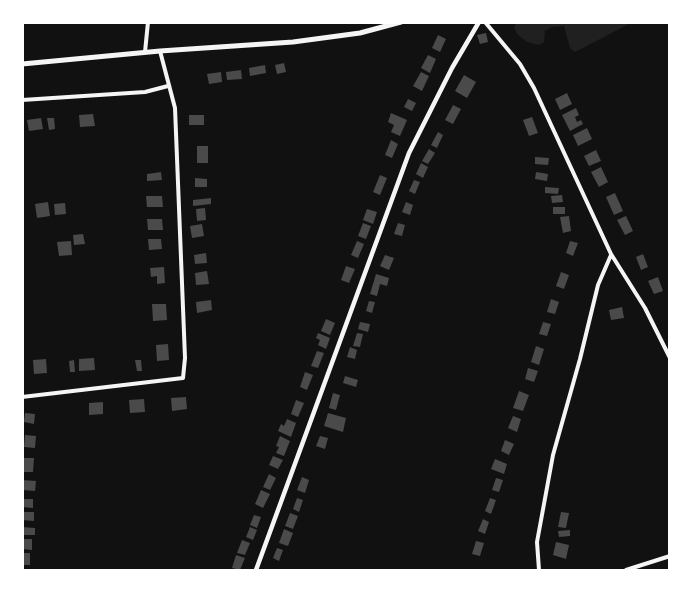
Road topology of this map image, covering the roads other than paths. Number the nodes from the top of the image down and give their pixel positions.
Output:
1 (147, 22) edge
2 (401, 22) edge
3 (479, 22) edge
4 (485, 22) edge
5 (160, 51) junction
6 (145, 52) junction
7 (22, 64) edge
8 (168, 86) junction
9 (22, 100) edge
10 (612, 254) junction
11 (669, 358) edge
12 (22, 397) edge
13 (669, 556) edge
14 (256, 570) edge
15 (539, 570) edge
16 (626, 570) edge

1 - 6 street
2 - 5 main road
3 - 14 street
4 - 10 street
5 - 6 main road
5 - 8 street
6 - 7 main road
8 - 9 street
8 - 12 street
10 - 11 street
10 - 15 street
13 - 16 street

